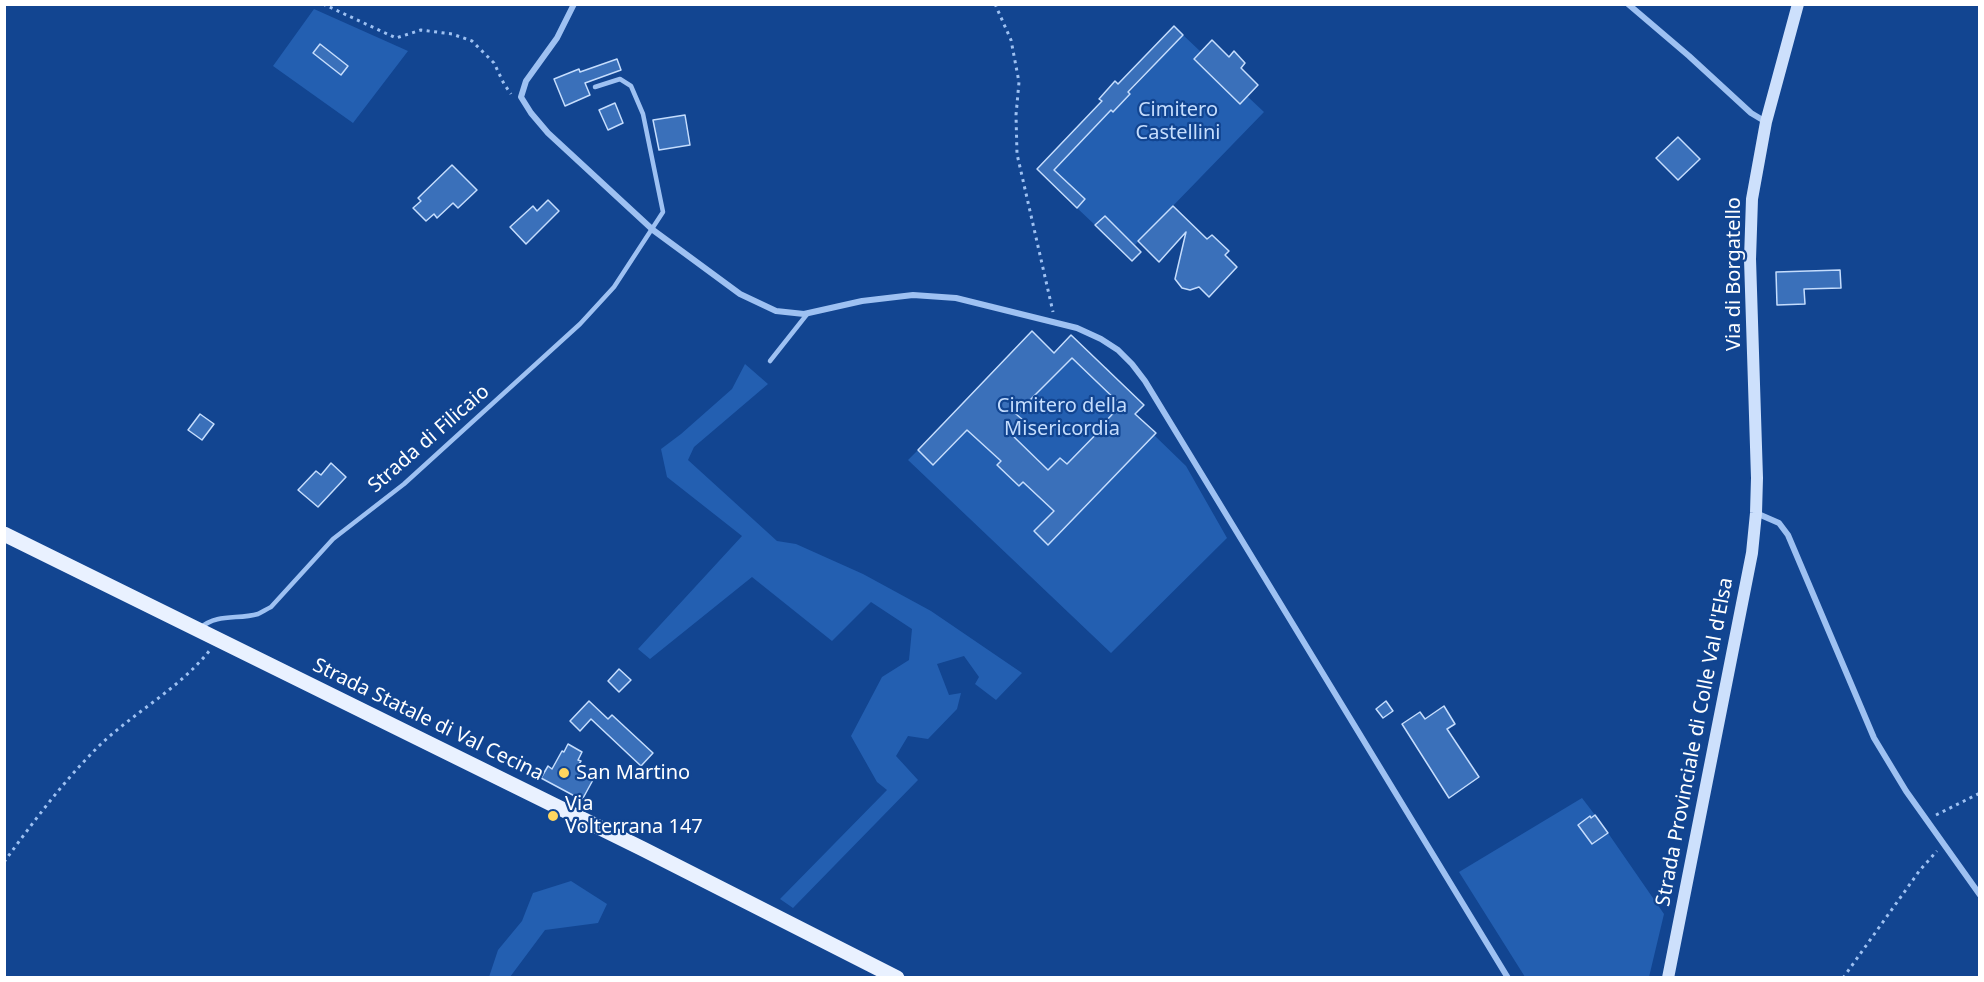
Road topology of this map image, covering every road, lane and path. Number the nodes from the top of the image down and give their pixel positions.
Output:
1 (323, 4) edge
2 (574, 4) edge
3 (995, 4) edge
4 (1628, 4) edge
5 (1798, 4) edge
6 (596, 87) dead end
7 (521, 98) junction
8 (1766, 122) junction
9 (653, 230) junction
10 (808, 313) junction
11 (1055, 323) junction
12 (770, 361) dead end
13 (1756, 513) junction
14 (4, 534) edge
15 (198, 630) junction
16 (218, 639) junction
17 (1980, 793) edge
18 (1926, 820) junction
19 (1944, 845) junction
20 (4, 862) edge
21 (1980, 895) edge
22 (897, 978) edge
23 (1508, 978) edge
24 (1668, 978) edge
25 (1843, 978) edge

1 - 7 path
2 - 7 street
3 - 11 path
4 - 8 street
5 - 8 main road, Via di Borgatello
6 - 9 lane, Strada di Filicaio
7 - 9 street
8 - 13 main road, Via di Borgatello
9 - 10 street
9 - 15 lane, Strada di Filicaio
10 - 11 street
10 - 12 lane
11 - 23 street
13 - 18 street
13 - 24 main road, Strada Provinciale di Colle Val d'Elsa
14 - 15 main road, Strada Statale di Val Cecina
15 - 16 main road, Strada Statale di Val Cecina
16 - 20 path
16 - 22 main road, Strada Statale di Val Cecina
17 - 18 path
18 - 19 street
19 - 21 street
19 - 25 path

